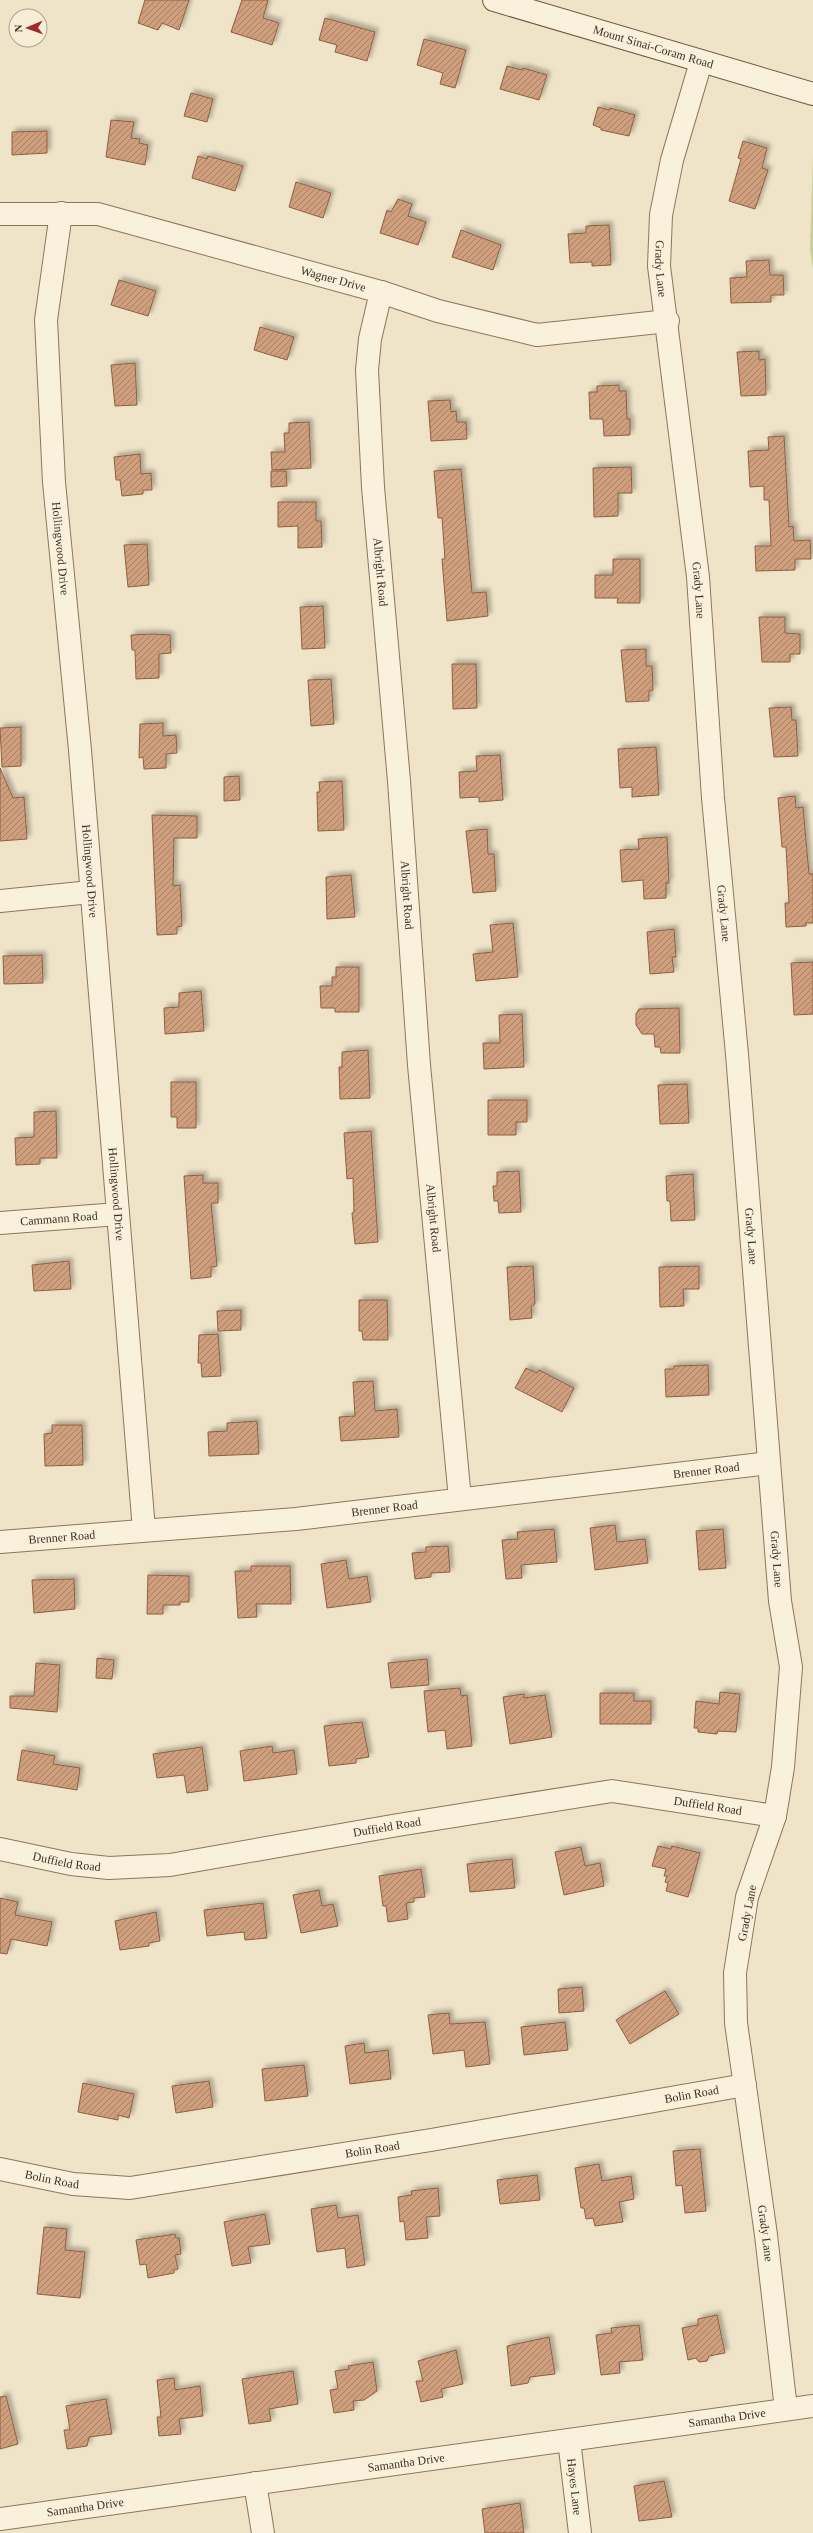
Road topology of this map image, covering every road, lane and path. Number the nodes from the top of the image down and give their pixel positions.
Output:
1 (494, 0) edge
2 (701, 62) junction
3 (813, 94) edge
4 (61, 213) junction
5 (0, 214) edge
6 (382, 292) junction
7 (668, 321) junction
8 (91, 892) junction
9 (0, 901) edge
10 (118, 1214) junction
11 (0, 1223) edge
12 (769, 1463) junction
13 (460, 1499) junction
14 (144, 1530) junction
15 (0, 1542) edge
16 (775, 1816) junction
17 (0, 1849) edge
18 (744, 2085) junction
19 (0, 2169) edge
20 (813, 2406) edge
21 (786, 2409) junction
22 (569, 2440) junction
23 (255, 2483) junction
24 (0, 2519) edge
25 (263, 2533) edge
26 (580, 2533) edge

1 - 2 street, Mount Sinai-Coram Road
2 - 3 street, Mount Sinai-Coram Road
2 - 7 street, Grady Lane
4 - 5 street, Wagner Drive
4 - 6 street, Wagner Drive
4 - 8 street, Hollingwood Drive
6 - 7 street, Wagner Drive
6 - 13 street, Albright Road
7 - 12 street, Grady Lane
8 - 9 street
8 - 10 street, Hollingwood Drive
10 - 11 street, Cammann Road
10 - 14 street, Hollingwood Drive
12 - 13 street, Brenner Road
12 - 16 street, Grady Lane
13 - 14 street, Brenner Road
14 - 15 street, Brenner Road
16 - 17 street, Duffield Road
16 - 18 street, Grady Lane
18 - 19 street, Bolin Road
18 - 21 street, Grady Lane
20 - 21 street, Samantha Drive
21 - 22 street, Samantha Drive
22 - 23 street, Samantha Drive
22 - 26 street, Hayes Lane
23 - 24 street, Samantha Drive
23 - 25 street

